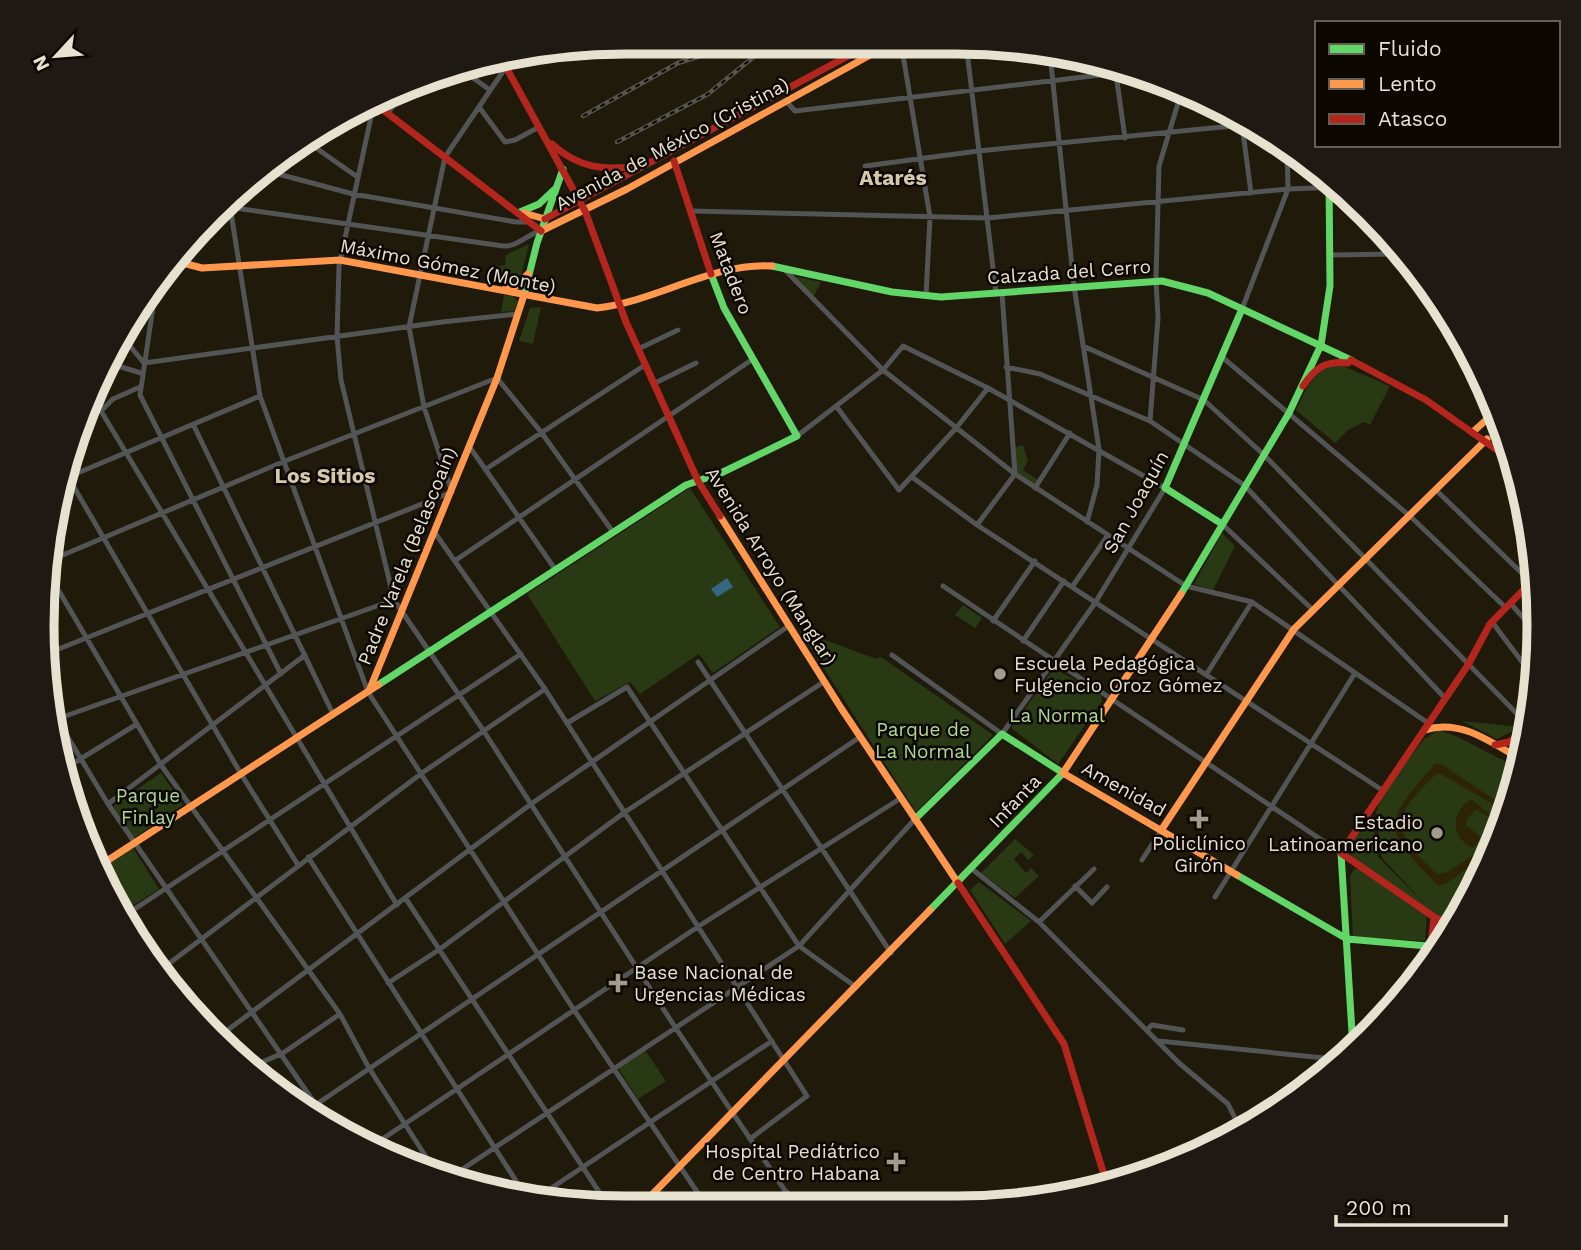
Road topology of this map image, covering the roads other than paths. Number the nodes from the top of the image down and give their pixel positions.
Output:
1 (852, 54) edge
2 (872, 54) edge
3 (903, 54) edge
4 (967, 54) edge
5 (1051, 62) edge
6 (506, 67) joint
7 (1102, 73) edge
8 (470, 76) edge
9 (1117, 78) edge
10 (1054, 82) junction
11 (971, 88) junction
12 (490, 90) junction
13 (909, 96) junction
14 (1179, 100) edge
15 (786, 101) junction
16 (396, 103) edge
17 (479, 107) junction
18 (381, 109) edge
19 (371, 114) edge
20 (387, 114) junction
21 (1232, 126) edge
22 (541, 129) junction
23 (1169, 132) junction
24 (1243, 132) edge
25 (1125, 138) junction
26 (1060, 144) junction
27 (314, 147) edge
28 (978, 151) junction
29 (445, 157) junction
30 (664, 157) junction
31 (920, 159) junction
32 (1287, 160) edge
33 (674, 161) junction
34 (649, 164) junction
35 (865, 166) dead end
36 (563, 169) junction
37 (276, 173) edge
38 (356, 176) junction
39 (1317, 184) edge
40 (556, 187) junction
41 (1288, 188) junction
42 (1251, 193) junction
43 (354, 194) junction
44 (1329, 194) edge
45 (580, 201) junction
46 (1158, 202) junction
47 (433, 208) junction
48 (235, 209) edge
49 (585, 211) junction
50 (692, 211) junction
51 (1066, 211) junction
52 (520, 212) junction
53 (230, 213) edge
54 (930, 217) junction
55 (988, 218) junction
56 (545, 219) junction
57 (347, 223) junction
58 (528, 223) junction
59 (541, 232) junction
60 (428, 235) junction
61 (527, 236) junction
62 (1389, 254) edge
63 (1331, 255) junction
64 (340, 260) junction
65 (184, 264) edge
66 (237, 267) junction
67 (784, 269) junction
68 (528, 274) junction
69 (711, 274) junction
70 (419, 275) junction
71 (1156, 280) junction
72 (1074, 286) junction
73 (498, 290) junction
74 (999, 293) junction
75 (524, 295) junction
76 (926, 296) junction
77 (153, 303) edge
78 (620, 305) junction
79 (1242, 309) junction
80 (518, 314) junction
81 (409, 327) junction
82 (678, 330) dead end
83 (337, 337) junction
84 (129, 344) edge
85 (1321, 345) junction
86 (1083, 346) junction
87 (251, 349) junction
88 (638, 349) junction
89 (1222, 357) junction
90 (753, 359) junction
91 (144, 363) junction
92 (696, 363) dead end
93 (645, 365) junction
94 (117, 366) edge
95 (1006, 368) junction
96 (1366, 368) junction
97 (883, 370) junction
98 (141, 373) junction
99 (1155, 376) junction
100 (497, 378) junction
101 (653, 384) junction
102 (1303, 386) junction
103 (140, 387) junction
104 (988, 388) junction
105 (1089, 393) junction
106 (260, 396) junction
107 (1007, 399) junction
108 (1204, 400) junction
109 (836, 406) junction
110 (424, 407) junction
111 (1289, 413) junction
112 (668, 416) junction
113 (1487, 419) edge
114 (1150, 421) junction
115 (193, 424) junction
116 (957, 427) junction
117 (1475, 430) junction
118 (541, 432) junction
119 (1070, 433) junction
120 (354, 435) junction
121 (797, 436) junction
122 (160, 439) junction
123 (1487, 439) junction
124 (1186, 443) junction
125 (469, 446) junction
126 (1498, 448) edge
127 (1099, 449) junction
128 (1264, 454) junction
129 (127, 455) junction
130 (285, 461) junction
131 (485, 469) junction
132 (1015, 474) junction
133 (75, 475) edge
134 (912, 477) junction
135 (575, 478) junction
136 (698, 481) junction
137 (1244, 485) junction
138 (225, 488) junction
139 (1035, 488) junction
140 (1165, 488) junction
141 (71, 489) edge
142 (1437, 491) junction
143 (452, 492) junction
144 (193, 502) junction
145 (163, 512) junction
146 (518, 516) junction
147 (1411, 517) junction
148 (374, 521) junction
149 (1087, 522) junction
150 (1222, 524) junction
151 (977, 525) junction
152 (613, 532) junction
153 (435, 533) junction
154 (1108, 535) junction
155 (105, 537) junction
156 (318, 546) junction
157 (1128, 549) junction
158 (58, 557) edge
159 (1367, 559) junction
160 (456, 561) junction
161 (1035, 561) junction
162 (264, 568) junction
163 (555, 569) junction
164 (1524, 573) edge
165 (234, 581) junction
166 (1064, 582) junction
167 (55, 585) edge
168 (943, 586) dead end
169 (1186, 586) junction
170 (1341, 586) junction
171 (1072, 587) junction
172 (1526, 589) edge
173 (210, 590) junction
174 (394, 600) junction
175 (1095, 603) junction
176 (1252, 603) junction
177 (1508, 606) junction
178 (1312, 610) junction
179 (492, 612) junction
180 (402, 613) junction
181 (150, 614) junction
182 (343, 616) junction
183 (993, 621) junction
184 (1492, 622) junction
185 (1527, 623) edge
186 (790, 625) junction
187 (1294, 629) junction
188 (294, 632) junction
189 (86, 639) junction
190 (1152, 639) junction
191 (1023, 641) junction
192 (265, 643) junction
193 (246, 650) junction
194 (55, 651) edge
195 (430, 652) junction
196 (521, 654) junction
197 (305, 655) junction
198 (892, 655) dead end
199 (698, 662) dead end
200 (1054, 662) junction
201 (1468, 664) junction
202 (1526, 666) edge
203 (1354, 673) junction
204 (185, 674) junction
205 (281, 674) junction
206 (1206, 675) junction
207 (710, 680) junction
208 (825, 681) junction
209 (266, 686) junction
210 (545, 689) junction
211 (368, 692) junction
212 (459, 694) junction
213 (120, 695) junction
214 (1444, 697) junction
215 (1111, 700) junction
216 (1245, 701) junction
217 (333, 714) junction
218 (62, 716) edge
219 (1519, 718) edge
220 (649, 720) junction
221 (567, 723) junction
222 (137, 724) junction
223 (1432, 724) junction
224 (215, 726) junction
225 (483, 730) junction
226 (745, 732) junction
227 (65, 733) edge
228 (1002, 734) junction
229 (397, 735) junction
230 (860, 737) junction
231 (1516, 737) edge
232 (296, 739) junction
233 (1311, 745) junction
234 (1494, 746) junction
235 (1511, 755) edge
236 (81, 760) junction
237 (591, 761) junction
238 (1206, 763) junction
239 (72, 765) edge
240 (161, 765) junction
241 (422, 773) junction
242 (683, 773) junction
243 (1063, 773) junction
244 (241, 774) junction
245 (323, 785) junction
246 (782, 788) junction
247 (1382, 790) junction
248 (901, 798) junction
249 (108, 804) junction
250 (531, 804) junction
251 (191, 806) junction
252 (1271, 806) junction
253 (625, 812) junction
254 (915, 819) junction
255 (269, 821) junction
256 (348, 827) junction
257 (1162, 829) junction
258 (721, 830) junction
259 (134, 842) junction
260 (821, 848) junction
261 (472, 850) junction
262 (222, 851) junction
263 (1341, 853) junction
264 (565, 856) junction
265 (308, 857) junction
266 (1142, 860) dead end
267 (106, 861) edge
268 (298, 865) junction
269 (1361, 865) junction
270 (663, 869) junction
271 (972, 869) junction
272 (1094, 869) dead end
273 (1230, 871) junction
274 (1344, 872) junction
275 (958, 883) junction
276 (1075, 886) junction
277 (1107, 887) dead end
278 (166, 888) junction
279 (760, 888) junction
280 (850, 892) junction
281 (1215, 897) dead end
282 (256, 898) junction
283 (406, 899) junction
284 (505, 900) junction
285 (397, 905) junction
286 (132, 911) edge
287 (600, 911) junction
288 (1434, 917) junction
289 (1347, 921) junction
290 (1443, 921) edge
291 (1039, 922) junction
292 (699, 926) junction
293 (1329, 931) junction
294 (357, 935) junction
295 (1435, 936) edge
296 (1347, 939) junction
297 (201, 940) junction
298 (1428, 945) edge
299 (799, 946) junction
300 (440, 949) junction
301 (891, 953) junction
302 (538, 954) junction
303 (1348, 960) junction
304 (167, 965) edge
305 (637, 968) junction
306 (308, 970) junction
307 (388, 983) junction
308 (856, 987) junction
309 (738, 988) junction
310 (472, 999) junction
311 (574, 1010) junction
312 (253, 1011) junction
313 (340, 1014) junction
314 (675, 1027) junction
315 (1360, 1029) edge
316 (1147, 1030) junction
317 (1183, 1030) dead end
318 (225, 1032) edge
319 (420, 1034) junction
320 (1352, 1035) joint
321 (772, 1041) junction
322 (1157, 1041) junction
323 (283, 1053) junction
324 (510, 1055) junction
325 (1327, 1058) edge
326 (784, 1059) junction
327 (260, 1063) edge
328 (369, 1068) junction
329 (614, 1068) junction
330 (712, 1082) junction
331 (456, 1089) junction
332 (316, 1104) joint
333 (547, 1113) junction
334 (733, 1113) junction
335 (1237, 1121) edge
336 (650, 1122) junction
337 (404, 1126) junction
338 (750, 1139) junction
339 (381, 1140) edge
340 (494, 1148) junction
341 (427, 1159) edge
342 (680, 1166) junction
343 (582, 1167) junction
344 (460, 1171) edge
345 (1104, 1176) edge
346 (519, 1186) edge
347 (548, 1190) edge
348 (786, 1192) junction
349 (602, 1195) edge
350 (651, 1196) edge
351 (700, 1196) edge
352 (780, 1196) edge
353 (789, 1196) edge

1 - 30 main road, Avenida de México (Cristina)
2 - 15 main road, Avenida de México (Cristina)
3 - 13 street
4 - 11 street
5 - 10 street
6 - 12 street
6 - 22 main road, Avenida Arroyo (Manglar)
7 - 10 street
8 - 12 street
9 - 25 street
10 - 11 street
10 - 26 street
11 - 13 street
11 - 28 street
12 - 17 street
13 - 15 street
13 - 31 street
14 - 23 street
15 - 33 main road, Avenida de México (Cristina)
16 - 20 street
17 - 22 street
17 - 29 street
18 - 20 main road
19 - 38 street
20 - 29 main road
21 - 23 street
22 - 34 main road
22 - 36 main road, Avenida Arroyo (Manglar)
23 - 25 street
23 - 46 street
24 - 42 street
25 - 26 street
26 - 28 street
26 - 51 street
27 - 38 street
28 - 31 street
28 - 55 street
29 - 47 street
29 - 52 main road
30 - 33 main road
30 - 34 main road, Avenida de México (Cristina)
31 - 35 street
31 - 54 street
32 - 41 street, San Joaquín
33 - 49 main road, Avenida de México (Cristina)
33 - 50 main road, Matadero
34 - 45 main road, Avenida de México (Cristina)
36 - 40 main road, Padre Varela (Belascoaín)
36 - 45 main road, Avenida Arroyo (Manglar)
37 - 43 street
38 - 43 street
39 - 41 street
40 - 52 main road
40 - 56 main road, Padre Varela (Belascoaín)
41 - 42 street
41 - 79 street, San Joaquín
42 - 46 street
43 - 47 street
43 - 57 street
44 - 63 main road, Infanta
45 - 49 main road, Avenida Arroyo (Manglar)
45 - 56 main road, Avenida de México (Cristina)
46 - 51 street
46 - 71 street
47 - 58 street
47 - 60 street
48 - 57 street
49 - 59 main road, Avenida de México (Cristina)
49 - 78 main road, Avenida Arroyo (Manglar)
50 - 54 street
50 - 69 main road, Matadero
51 - 55 street
51 - 72 street
52 - 56 main road
52 - 58 main road
53 - 66 street
54 - 55 street
54 - 76 street
55 - 74 street
56 - 59 main road, Padre Varela (Belascoaín)
57 - 60 street
57 - 64 street
58 - 59 main road
58 - 61 street
59 - 61 street
59 - 68 main road, Padre Varela (Belascoaín)
60 - 61 street
60 - 70 street
62 - 63 street
63 - 85 main road, Infanta
64 - 66 main road, Máximo Gómez (Monte)
64 - 70 main road, Máximo Gómez (Monte)
64 - 83 street
65 - 66 main road, Máximo Gómez (Monte)
66 - 87 street
67 - 69 main road, Calzada del Cerro
67 - 76 main road, Calzada del Cerro
67 - 97 street
68 - 73 main road
68 - 75 main road, Padre Varela (Belascoaín)
69 - 78 main road, Máximo Gómez (Monte)
69 - 90 main road, Matadero
70 - 73 main road, Máximo Gómez (Monte)
70 - 81 street
71 - 72 main road, Calzada del Cerro
71 - 79 main road, Calzada del Cerro
71 - 99 street
72 - 74 main road, Calzada del Cerro
72 - 86 street
73 - 75 main road, Máximo Gómez (Monte)
74 - 76 main road, Calzada del Cerro
74 - 95 street
75 - 78 main road, Máximo Gómez (Monte)
75 - 80 main road, Padre Varela (Belascoaín)
77 - 91 street
78 - 88 main road, Avenida Arroyo (Manglar)
79 - 85 main road, Calzada del Cerro
79 - 89 main road, San Joaquín
80 - 81 street
80 - 100 main road, Padre Varela (Belascoaín)
81 - 83 street
81 - 110 street
82 - 88 street
83 - 87 street
83 - 120 street
84 - 91 street
85 - 96 main road, Calzada del Cerro
85 - 102 main road, Infanta
86 - 99 street
86 - 105 street
87 - 91 street
87 - 106 street
88 - 93 main road, Avenida Arroyo (Manglar)
89 - 108 main road, San Joaquín
89 - 111 street
90 - 112 street
90 - 121 main road, Matadero
91 - 98 street
92 - 101 street
93 - 101 main road, Avenida Arroyo (Manglar)
93 - 118 street
94 - 98 street
95 - 105 street
95 - 107 street
96 - 102 main road
96 - 117 main road, Calzada del Cerro
97 - 104 street
97 - 109 street
97 - 116 street
98 - 103 street
99 - 108 street
99 - 114 street
100 - 110 street
100 - 118 street
100 - 125 main road, Padre Varela (Belascoaín)
101 - 112 main road, Avenida Arroyo (Manglar)
102 - 111 main road, Infanta
103 - 122 street
103 - 129 street
104 - 107 street
104 - 116 street
105 - 114 street
105 - 127 street
106 - 115 street
106 - 130 street
107 - 119 street
107 - 132 street
108 - 124 main road, San Joaquín
108 - 128 street
109 - 121 street
109 - 134 street
110 - 120 street
110 - 143 street
111 - 128 main road, Infanta
111 - 147 street
112 - 135 street
112 - 136 main road, Avenida Arroyo (Manglar)
113 - 117 main road
114 - 124 street
115 - 122 street
115 - 138 street
116 - 132 street
116 - 134 street
117 - 123 main road, Calzada del Cerro
118 - 131 street
118 - 135 street
119 - 127 street
119 - 139 street
120 - 130 street
120 - 148 street
121 - 136 main road
122 - 129 street
122 - 144 street
123 - 126 main road, Calzada del Cerro
123 - 142 main road
124 - 137 street
124 - 140 main road, San Joaquín
125 - 131 street
125 - 143 main road, Padre Varela (Belascoaín)
127 - 140 street
127 - 149 street
128 - 137 main road, Infanta
128 - 159 street
129 - 133 street
129 - 145 street
130 - 138 street
130 - 156 street
131 - 146 street
132 - 139 street
132 - 151 street
134 - 151 street
135 - 146 street
135 - 152 street
136 - 152 main road
136 - 186 main road, Avenida Arroyo (Manglar)
137 - 150 main road, Infanta
137 - 170 street
138 - 144 street
138 - 162 street
139 - 149 street
140 - 150 main road
140 - 157 street, San Joaquín
141 - 155 street
142 - 147 main road
142 - 164 street
143 - 148 street
143 - 153 main road, Padre Varela (Belascoaín)
144 - 145 street
144 - 165 street
145 - 155 street
145 - 173 street
146 - 160 street
146 - 163 street
147 - 159 main road
147 - 177 street
148 - 156 street
148 - 174 street
149 - 154 street
150 - 169 main road, Infanta
150 - 178 street
151 - 161 street
152 - 163 main road
153 - 160 street
153 - 180 main road, Padre Varela (Belascoaín)
154 - 157 street
154 - 171 street
155 - 158 street
155 - 181 street
156 - 162 street
156 - 182 street
157 - 169 street
157 - 175 street, San Joaquín
159 - 170 main road
159 - 201 street
160 - 179 street
161 - 166 street
161 - 183 street
162 - 165 street
162 - 188 street
163 - 179 main road
165 - 173 street
165 - 192 street
166 - 171 street
166 - 191 street
167 - 189 street
168 - 183 street
169 - 176 street
169 - 190 main road, Infanta
170 - 178 main road
170 - 214 street
171 - 175 street
172 - 177 main road
173 - 181 street
173 - 193 street
174 - 180 street
174 - 182 street
175 - 190 street
175 - 200 street, San Joaquín
176 - 187 street
176 - 206 street
177 - 184 main road
177 - 185 street
178 - 187 main road
179 - 195 main road
179 - 196 street
180 - 195 street
180 - 211 main road, Padre Varela (Belascoaín)
181 - 189 street
181 - 204 street
182 - 188 street
182 - 211 street
183 - 191 street
184 - 201 main road
184 - 202 street
186 - 207 street
186 - 208 main road, Avenida Arroyo (Manglar)
187 - 203 street
187 - 216 main road
188 - 192 street
188 - 197 street
189 - 194 street
189 - 213 street
190 - 206 street
190 - 215 main road, Infanta
191 - 200 street
192 - 193 street
192 - 205 street
193 - 204 street
193 - 209 street
195 - 211 main road
195 - 212 street
196 - 210 street
196 - 212 street
197 - 205 street
197 - 217 street
198 - 228 street, Amenidad
199 - 207 street
200 - 215 street
200 - 228 street, San Joaquín
201 - 214 main road
201 - 219 street
203 - 223 street
203 - 233 street
204 - 213 street
204 - 224 street
205 - 209 street
206 - 216 street
207 - 220 street
207 - 226 street
208 - 226 street
208 - 230 main road, Avenida Arroyo (Manglar)
209 - 224 street
209 - 232 street
210 - 221 street
210 - 225 street
211 - 217 main road, Padre Varela (Belascoaín)
211 - 229 street
212 - 225 street
212 - 229 street
213 - 218 street
213 - 222 street
214 - 223 main road
215 - 238 street
215 - 243 main road, Infanta
216 - 233 street
216 - 238 main road
217 - 232 main road, Padre Varela (Belascoaín)
220 - 221 street
220 - 237 street
220 - 242 street
221 - 237 street
222 - 236 street
222 - 240 street
223 - 234 main road
223 - 247 main road
224 - 240 street
224 - 244 street
225 - 241 street
225 - 250 street
226 - 242 street
226 - 246 street
227 - 236 street
228 - 243 main road, Amenidad
228 - 254 main road, San Joaquín
229 - 241 street
229 - 245 street
230 - 246 street
230 - 248 main road, Avenida Arroyo (Manglar)
231 - 234 main road
232 - 244 main road, Padre Varela (Belascoaín)
232 - 245 street
233 - 247 street
233 - 252 street
234 - 235 main road
236 - 239 street
236 - 249 street
237 - 250 street
237 - 253 street
238 - 252 street
238 - 257 main road
240 - 249 street
240 - 251 street
241 - 256 street
241 - 261 street
242 - 253 street
242 - 258 street
243 - 257 main road, Amenidad
243 - 271 main road, Infanta
244 - 251 main road, Padre Varela (Belascoaín)
244 - 255 street
245 - 255 street
245 - 256 street
246 - 258 street
246 - 260 street
247 - 263 main road
248 - 254 main road, Avenida Arroyo (Manglar)
248 - 260 street
249 - 259 street
250 - 261 street
250 - 264 street
251 - 259 main road, Padre Varela (Belascoaín)
251 - 262 street
252 - 263 street
252 - 273 street
253 - 264 street
253 - 270 street
254 - 275 main road, Avenida Arroyo (Manglar)
254 - 280 street
255 - 262 street
255 - 268 street
256 - 265 street
256 - 285 street
257 - 266 street
257 - 273 main road, Amenidad
258 - 270 street
258 - 279 street
259 - 267 main road, Padre Varela (Belascoaín)
259 - 278 street
260 - 279 street
260 - 280 street
261 - 283 street
261 - 284 street
262 - 278 street
262 - 282 street
263 - 269 main road
263 - 274 main road
264 - 284 street
264 - 287 street
265 - 268 street
265 - 294 street
268 - 282 street
269 - 274 main road
269 - 288 main road
270 - 287 street
270 - 292 street
271 - 275 main road, Infanta
271 - 291 street
272 - 276 street
273 - 281 street
273 - 293 main road, Amenidad
274 - 289 main road
275 - 301 main road, Infanta
275 - 345 main road, Avenida Arroyo (Manglar)
276 - 277 street
276 - 291 street
278 - 286 street
278 - 297 street
279 - 292 street
279 - 299 street
280 - 299 street
280 - 301 street
282 - 297 street
282 - 306 street
283 - 285 street
283 - 300 street
284 - 300 street
284 - 302 street
285 - 294 street
287 - 302 street
287 - 305 street
288 - 290 main road
288 - 295 main road
289 - 293 main road
289 - 296 main road
291 - 316 street
292 - 305 street
292 - 309 street
293 - 296 main road, Amenidad
293 - 303 main road
294 - 306 street
294 - 307 street
296 - 298 main road, Amenidad
296 - 303 main road
297 - 304 street
297 - 312 street
299 - 308 street
299 - 309 street
300 - 307 street
300 - 310 street
301 - 308 main road, Infanta
302 - 310 street
302 - 311 street
303 - 320 main road
305 - 311 street
305 - 314 street
306 - 312 street
306 - 313 street
307 - 319 street
308 - 326 main road, Infanta
309 - 314 street
309 - 321 street
310 - 319 street
310 - 324 street
311 - 324 street
311 - 329 street
312 - 318 street
312 - 323 street
313 - 323 street
313 - 328 street
314 - 329 street
314 - 330 street
315 - 320 street
316 - 317 street
316 - 322 street
319 - 328 street
319 - 331 street
321 - 326 street
321 - 330 street
322 - 325 street
322 - 335 street
323 - 327 street
323 - 332 street
324 - 331 street
324 - 333 street
326 - 334 main road, Infanta
326 - 338 street
328 - 332 street
328 - 337 street
329 - 333 street
329 - 336 street
330 - 334 street
330 - 336 street
331 - 337 street
331 - 340 street
333 - 340 street
333 - 343 street
334 - 338 street
334 - 342 main road, Infanta
336 - 342 street
336 - 343 street
337 - 339 street
337 - 341 street
338 - 348 street
340 - 344 street
340 - 346 street
342 - 350 main road, Infanta
342 - 351 street
343 - 347 street
343 - 349 street
348 - 352 street
348 - 353 street

